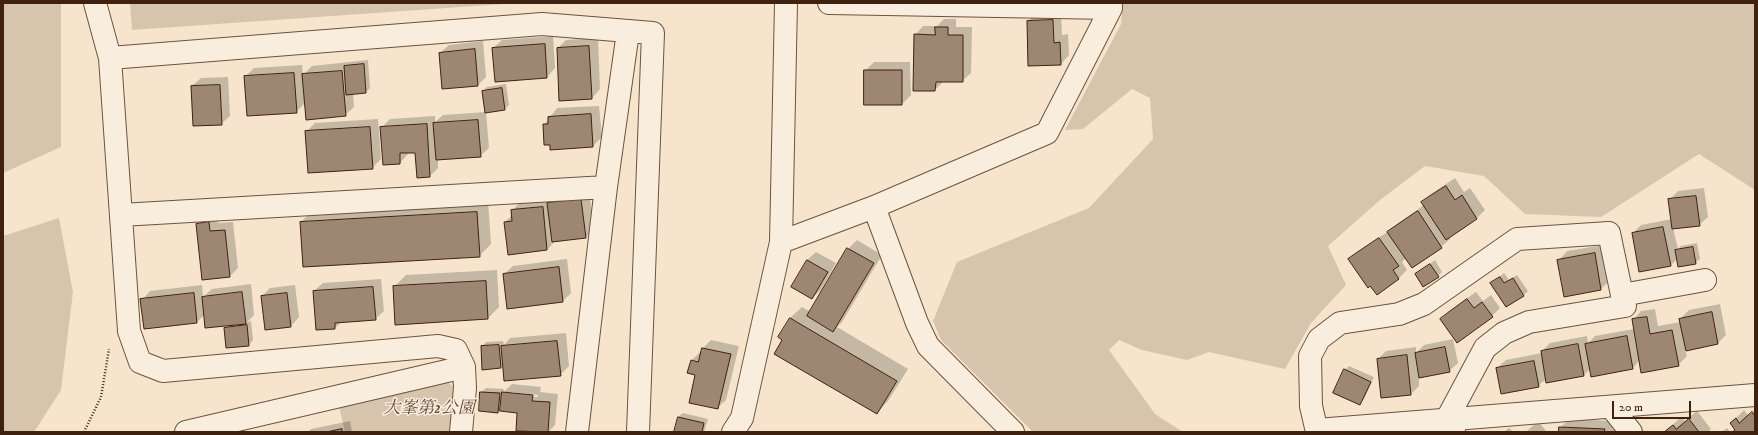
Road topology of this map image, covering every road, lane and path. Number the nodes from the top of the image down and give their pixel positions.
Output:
1 (95, 3) edge
2 (786, 3) edge
3 (829, 3) edge
4 (1111, 6) edge
5 (628, 32) junction
6 (110, 58) junction
7 (606, 187) junction
8 (874, 207) junction
9 (121, 216) junction
10 (781, 242) junction
11 (1704, 280) dead end
12 (1622, 295) junction
13 (129, 331) junction
14 (464, 367) junction
15 (1755, 395) edge
16 (1611, 406) junction
17 (1452, 426) edge
18 (1317, 431) edge
19 (84, 432) edge
20 (186, 432) edge
21 (462, 432) edge
22 (577, 432) edge
23 (638, 432) edge
24 (733, 432) edge
25 (1013, 432) edge
26 (1631, 432) edge

1 - 6 street
2 - 10 street
3 - 4 street
4 - 8 street
5 - 6 street
5 - 7 street
5 - 23 street
6 - 9 street
7 - 9 street
7 - 22 street
8 - 10 street
8 - 25 street
9 - 13 street
10 - 24 street
11 - 12 street
12 - 17 street
12 - 18 street
13 - 14 street
13 - 19 path
14 - 20 street
14 - 21 street
15 - 16 street
16 - 17 street
16 - 26 street
17 - 18 street

